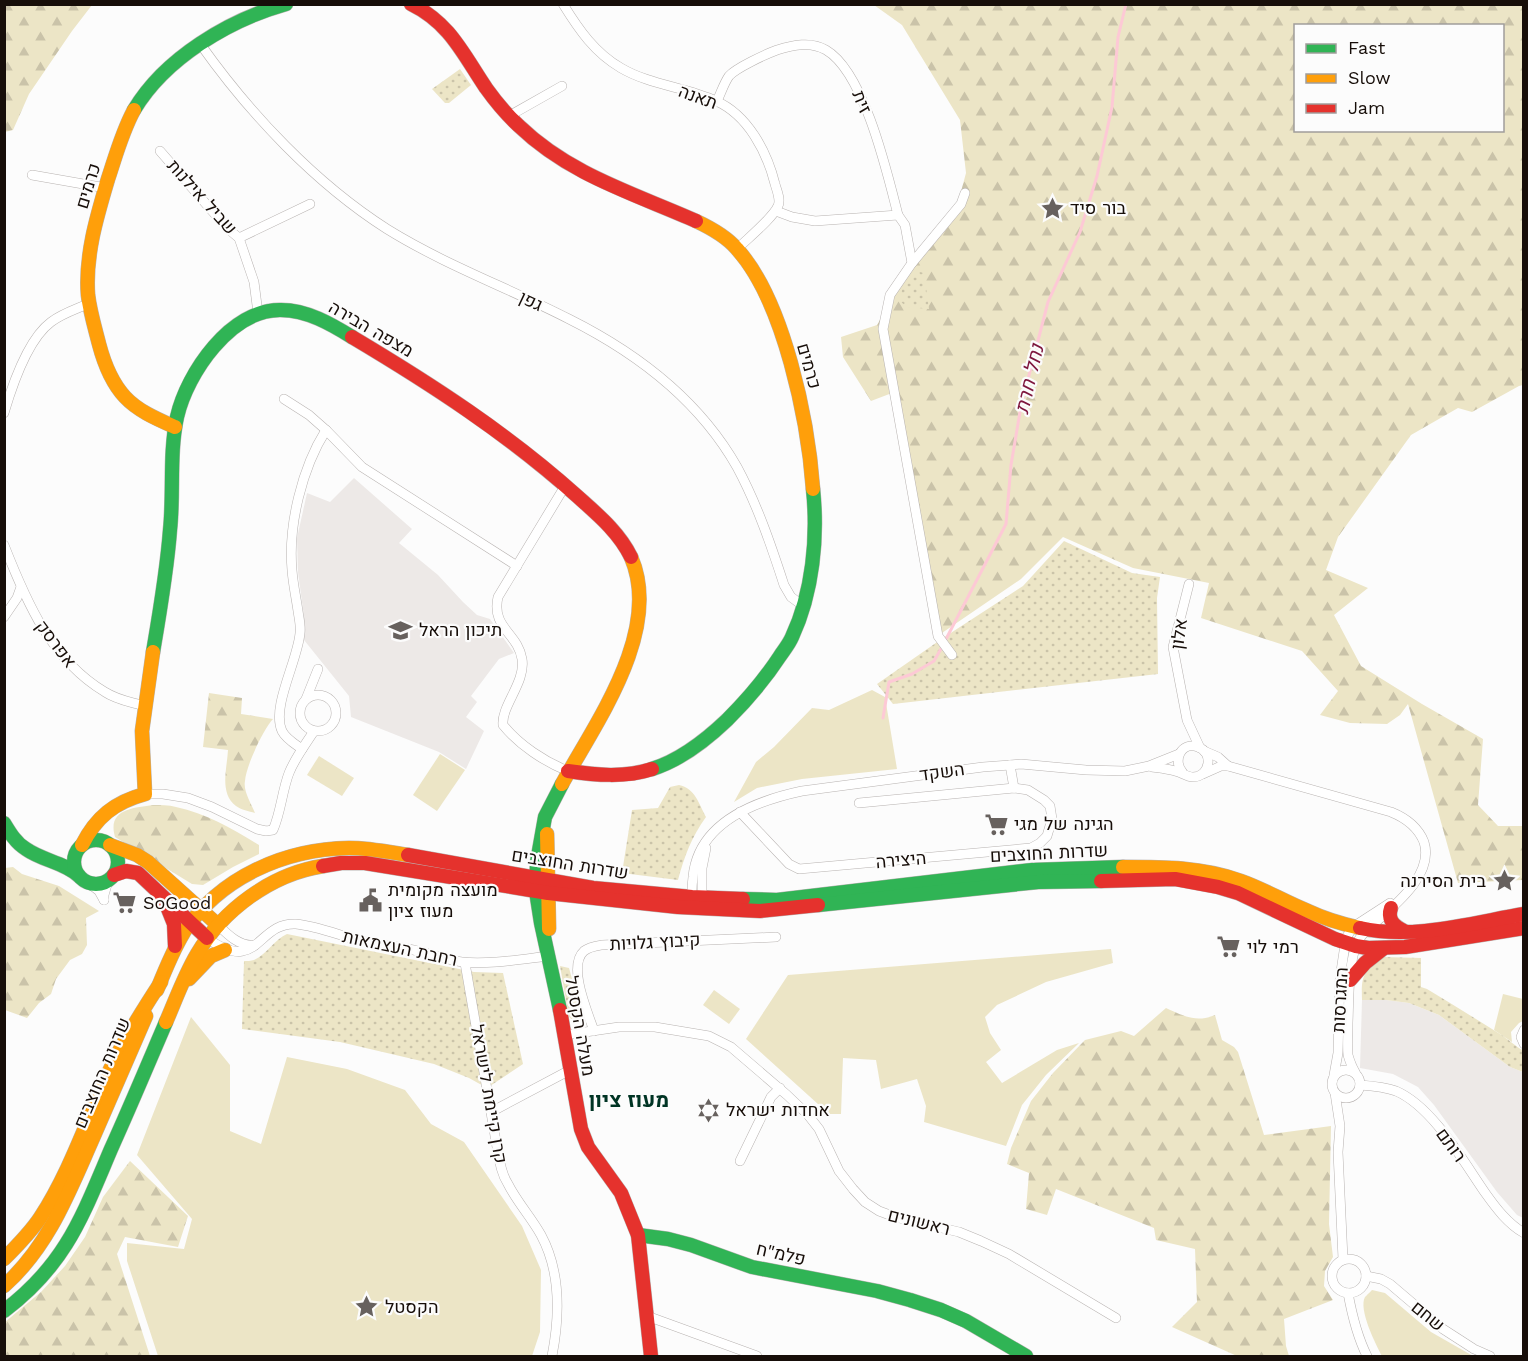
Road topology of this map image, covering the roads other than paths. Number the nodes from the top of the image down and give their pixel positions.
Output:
1 (286, 4) edge
2 (411, 4) edge
3 (563, 4) edge
4 (430, 8) edge
5 (201, 45) junction
6 (561, 86) dead end
7 (717, 101) junction
8 (509, 116) junction
9 (160, 151) dead end
10 (32, 175) dead end
11 (106, 188) junction
12 (965, 193) dead end
13 (310, 204) dead end
14 (776, 211) junction
15 (898, 215) junction
16 (239, 238) junction
17 (737, 249) junction
18 (912, 263) junction
19 (90, 303) junction
20 (258, 313) junction
21 (284, 399) dead end
22 (4, 413) edge
23 (175, 427) junction
24 (326, 430) junction
25 (565, 486) junction
26 (4, 545) edge
27 (517, 566) junction
28 (1189, 584) dead end
29 (21, 586) junction
30 (802, 605) junction
31 (4, 618) edge
32 (952, 655) dead end
33 (318, 669) dead end
34 (306, 699) junction
35 (144, 706) junction
36 (1187, 720) junction
37 (314, 731) junction
38 (302, 749) junction
39 (1202, 749) junction
40 (1180, 752) junction
41 (1010, 765) junction
42 (1149, 766) junction
43 (1228, 766) junction
44 (568, 771) junction
45 (1183, 773) junction
46 (1203, 774) junction
47 (1014, 788) junction
48 (145, 794) junction
49 (859, 803) dead end
50 (107, 812) junction
51 (740, 812) junction
52 (4, 823) edge
53 (107, 843) junction
54 (81, 846) junction
55 (38, 856) junction
56 (111, 878) junction
57 (85, 880) junction
58 (542, 885) junction
59 (224, 889) junction
60 (180, 891) junction
61 (161, 894) junction
62 (1402, 896) junction
63 (697, 901) junction
64 (1391, 908) junction
65 (201, 910) junction
66 (1524, 914) edge
67 (190, 923) junction
68 (218, 925) junction
69 (1360, 928) junction
70 (1524, 928) edge
71 (1406, 932) junction
72 (776, 937) dead end
73 (207, 938) junction
74 (257, 944) junction
75 (1351, 944) junction
76 (1384, 948) junction
77 (175, 949) junction
78 (225, 950) junction
79 (549, 954) junction
80 (465, 963) junction
81 (1350, 980) junction
82 (160, 982) junction
83 (180, 989) junction
84 (1524, 1030) edge
85 (594, 1031) junction
86 (565, 1035) junction
87 (1524, 1044) edge
88 (570, 1070) junction
89 (1355, 1072) junction
90 (1334, 1076) junction
91 (1360, 1085) junction
92 (780, 1088) junction
93 (1335, 1093) junction
94 (1351, 1097) junction
95 (491, 1112) junction
96 (1340, 1126) junction
97 (741, 1161) dead end
98 (1524, 1233) edge
99 (638, 1235) junction
100 (4, 1259) edge
101 (1344, 1259) junction
102 (1366, 1276) junction
103 (4, 1286) edge
104 (1348, 1293) junction
105 (4, 1311) edge
106 (647, 1316) junction
107 (1116, 1318) dead end
108 (552, 1356) edge
109 (651, 1356) edge
110 (757, 1356) edge
111 (1026, 1356) edge
112 (1367, 1356) edge
113 (1490, 1356) edge

1 - 5 main road, כרמים
2 - 4 main road, כרמים
3 - 7 street, תאנה
4 - 8 main road, כרמים
5 - 11 main road, כרמים
5 - 30 street, גפן
6 - 8 street
7 - 14 street, תאנה
7 - 15 street, זית
8 - 17 main road, כרמים
9 - 16 street, שביל אילנות
10 - 11 street
11 - 19 main road, כרמים
12 - 18 street
13 - 16 street
14 - 15 street
14 - 17 street
15 - 18 street, זית
16 - 20 street, שביל אילנות
17 - 30 main road, כרמים
18 - 32 street
19 - 22 street
19 - 23 main road, כרמים
20 - 23 main road, מצפה הבירה
20 - 25 main road, מצפה הבירה
21 - 24 street
23 - 35 main road, מצפה הבירה
24 - 27 street
24 - 38 street
25 - 27 street
25 - 44 main road, מצפה הבירה
26 - 29 street, אפרסק
27 - 44 street
28 - 36 street, אלון
29 - 31 street
29 - 35 street, אפרסק
30 - 44 main road, כרמים
33 - 34 street
34 - 37 street
34 - 37 street
35 - 48 main road, מצפה הבירה
36 - 39 street, אלון
36 - 40 street, אלון
37 - 38 street
38 - 48 street
39 - 40 street
39 - 43 street
39 - 46 street
40 - 42 street, השקד
40 - 45 street
41 - 42 street, השקד
41 - 47 street
41 - 51 street, השקד
42 - 45 street, השקד
43 - 46 street
43 - 62 street
44 - 58 main road, מצפה הבירה
45 - 46 street
47 - 49 street, היצירה
47 - 51 street, היצירה
48 - 50 main road
50 - 53 main road
50 - 54 main road
51 - 63 street
52 - 55 main road
53 - 54 main road
53 - 56 main road
53 - 60 main road
54 - 55 main road
54 - 57 main road
55 - 57 main road
56 - 57 main road
56 - 61 main road
58 - 59 main road, שדרות החוצבים
58 - 63 main road, שדרות החוצבים
58 - 68 main road, שדרות החוצבים
58 - 79 main road, מעלה הקסטל
59 - 60 main road
59 - 65 main road, שדרות החוצבים
60 - 65 main road
61 - 67 main road
61 - 77 main road
62 - 64 street
62 - 69 street
63 - 69 main road, שדרות החוצבים
63 - 75 main road, שדרות החוצבים
64 - 69 street
64 - 71 main road
65 - 67 main road, שדרות החוצבים
65 - 68 main road
66 - 71 main road, שדרות החוצבים
67 - 73 main road
67 - 77 main road, שדרות החוצבים
68 - 73 main road, שדרות החוצבים
68 - 74 street
69 - 71 main road, שדרות החוצבים
69 - 75 street, המגרסות
69 - 75 street, המגרסות
70 - 76 main road
72 - 85 street, קיבוץ גלויות
73 - 78 street
73 - 83 main road, שדרות החוצבים
74 - 78 street, רחבת העצמאות
74 - 80 street, רחבת העצמאות
75 - 76 main road
75 - 81 street, המגרסות
75 - 90 street, המגרסות
76 - 81 main road
77 - 82 main road, שדרות החוצבים
78 - 83 main road
79 - 80 street, רחבת העצמאות
79 - 86 main road, מעלה הקסטל
80 - 95 street, קרן קיימת לישראל
81 - 89 street, המגרסות
82 - 100 main road
82 - 103 main road, שדרות החוצבים
83 - 105 main road, שדרות החוצבים
84 - 87 street
85 - 86 street, ראשונים
85 - 92 street, ראשונים
86 - 88 main road, מעלה הקסטל
88 - 95 street
88 - 99 main road, מעלה הקסטל
89 - 90 street
89 - 91 street
90 - 93 street
91 - 94 street
91 - 98 street, רותם
92 - 97 street
92 - 107 street, ראשונים
93 - 94 street
93 - 96 street
94 - 96 street
95 - 108 street, קרן קיימת לישראל
96 - 101 street
99 - 106 main road
99 - 111 main road, פלמ"ח
101 - 102 street
101 - 104 street
102 - 104 street
102 - 113 street, שחם
104 - 112 street
106 - 109 main road
106 - 110 street

